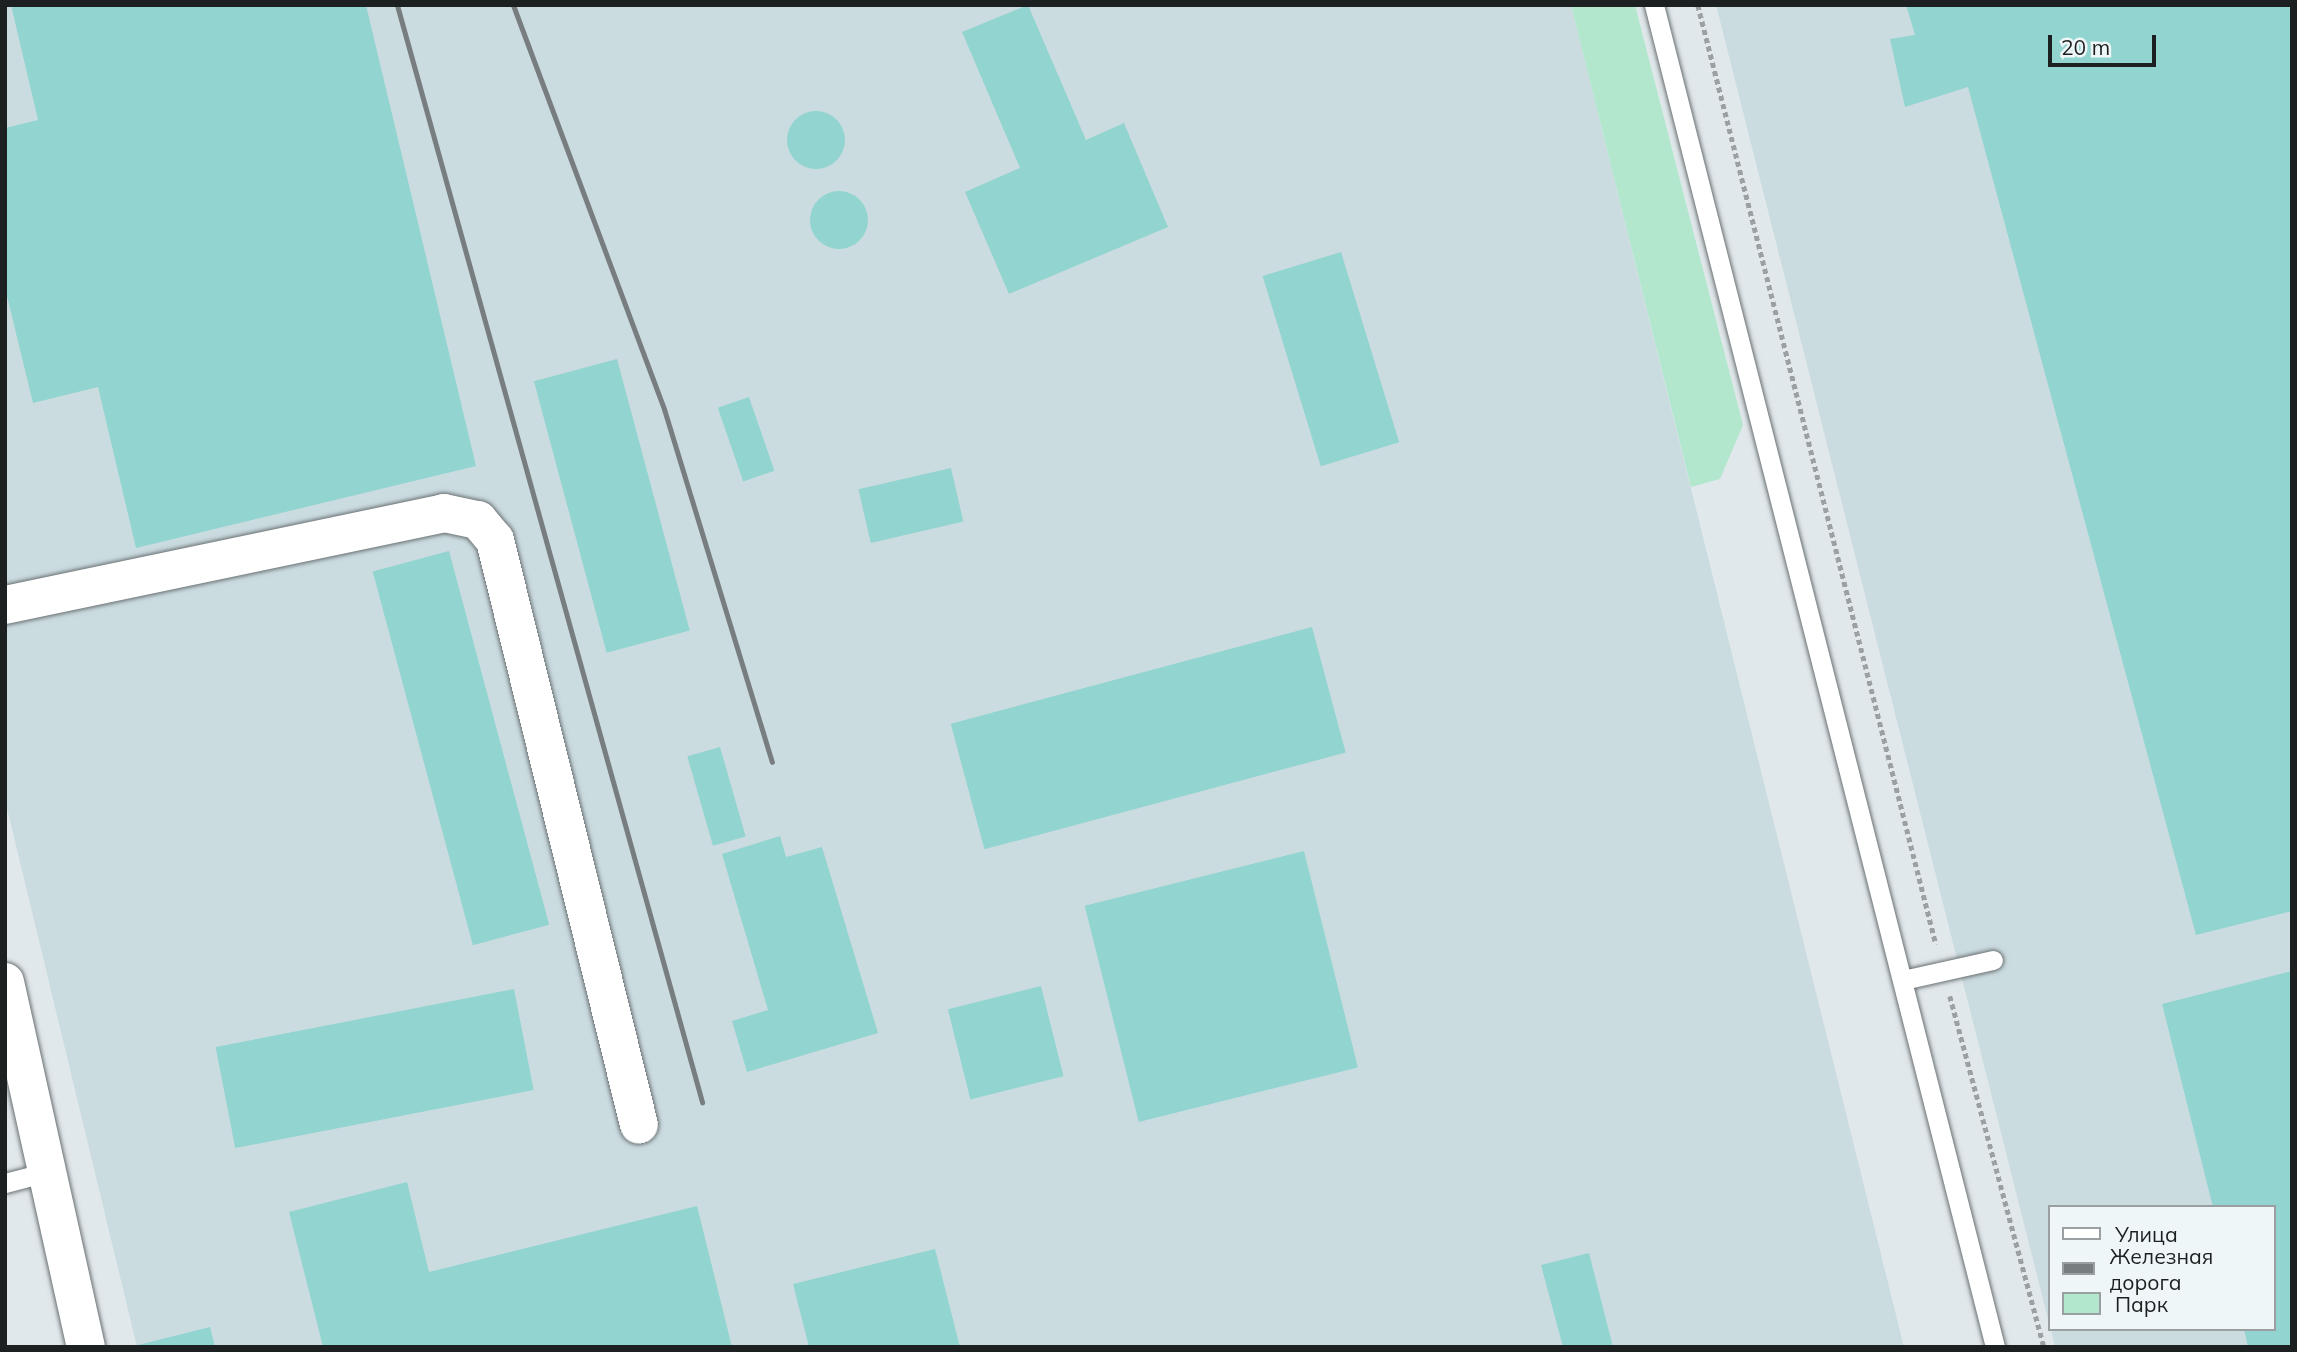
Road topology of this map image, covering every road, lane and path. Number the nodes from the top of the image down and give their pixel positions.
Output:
1 (1654, 5) edge
2 (1699, 5) edge
3 (5, 605) edge
4 (1993, 960) dead end
5 (1943, 972) junction
6 (1903, 980) junction
7 (5, 982) edge
8 (639, 1125) dead end
9 (47, 1172) junction
10 (5, 1183) edge
11 (86, 1347) edge
12 (1995, 1347) edge
13 (2044, 1347) edge

1 - 6 lane
2 - 5 path
3 - 8 street
4 - 5 lane
5 - 6 lane
5 - 13 path
6 - 12 lane
7 - 9 street
9 - 10 lane
9 - 11 street

